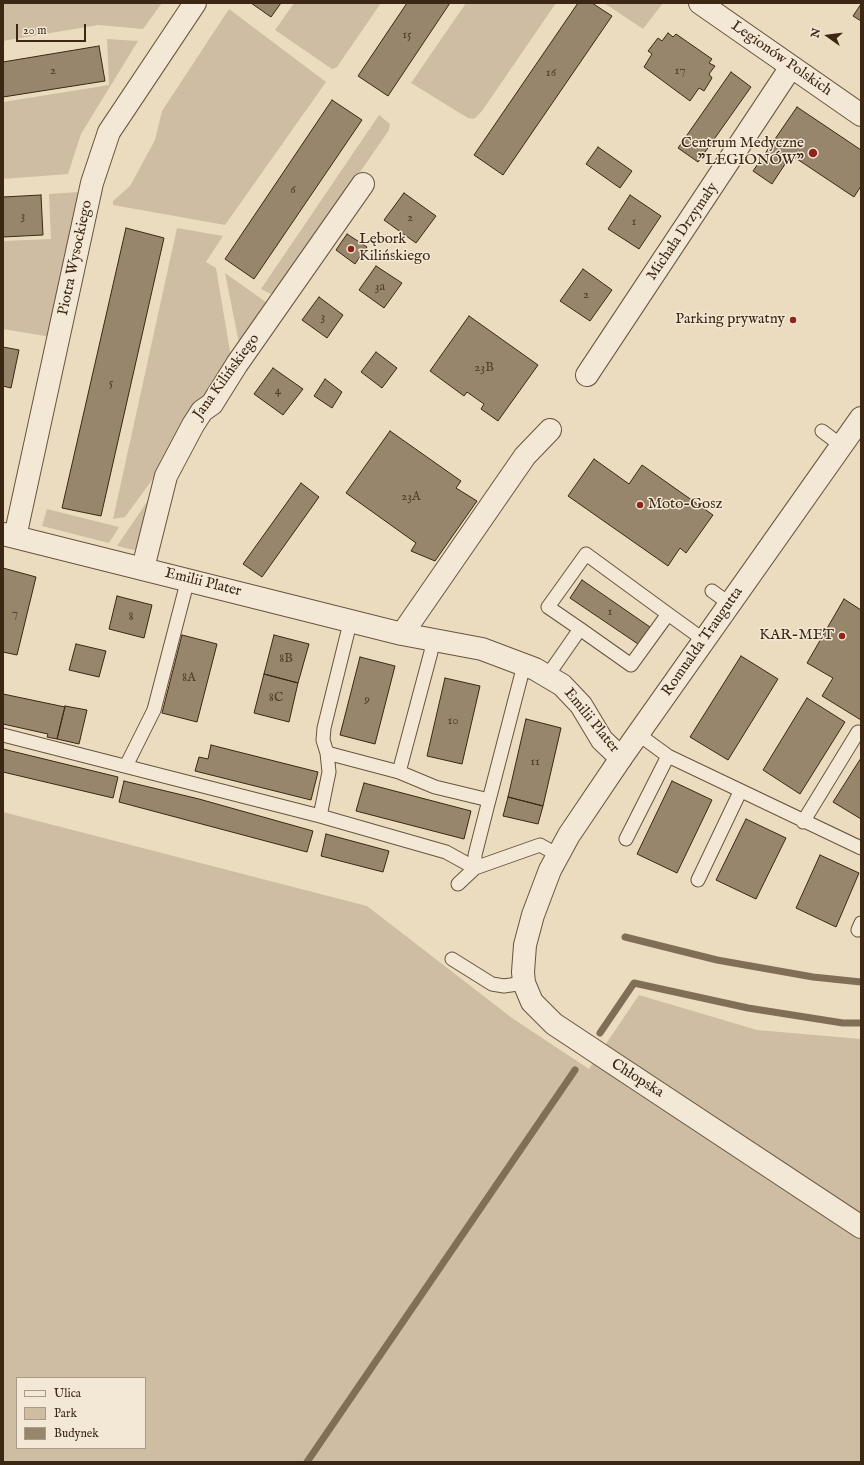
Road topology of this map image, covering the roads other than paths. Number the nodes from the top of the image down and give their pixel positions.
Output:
1 (195, 3) edge
2 (700, 3) edge
3 (791, 67) junction
4 (861, 115) edge
5 (363, 184) dead end
6 (587, 376) dead end
7 (861, 418) edge
8 (550, 430) dead end
9 (822, 431) dead end
10 (842, 446) junction
11 (9, 536) edge
12 (142, 568) junction
13 (188, 579) junction
14 (712, 591) dead end
15 (730, 604) junction
16 (668, 614) junction
17 (348, 620) junction
18 (580, 629) junction
19 (402, 634) junction
20 (432, 640) junction
21 (704, 640) junction
22 (524, 665) junction
23 (548, 675) junction
24 (858, 732) dead end
25 (638, 734) junction
26 (3, 735) edge
27 (327, 753) junction
28 (668, 756) junction
29 (621, 758) junction
30 (126, 766) junction
31 (399, 772) junction
32 (740, 792) junction
33 (489, 800) junction
34 (320, 816) junction
35 (803, 822) junction
36 (626, 839) dead end
37 (861, 848) edge
38 (554, 863) junction
39 (475, 868) junction
40 (698, 880) dead end
41 (458, 884) dead end
42 (452, 959) dead end
43 (524, 983) junction
44 (861, 1227) edge

1 - 11 street, Piotra Wysockiego
2 - 3 street, Legionów Polskich
3 - 4 street, Legionów Polskich
3 - 6 street, Michała Drzymały
5 - 12 street, Jana Kilińskiego
7 - 10 street, Romualda Traugutta
8 - 19 street
9 - 10 lane
10 - 15 street, Romualda Traugutta
11 - 12 street, Emilii Plater
12 - 13 street, Emilii Plater
13 - 17 street, Emilii Plater
13 - 30 lane
14 - 15 lane
15 - 21 street, Romualda Traugutta
16 - 18 lane
16 - 18 lane
16 - 21 lane
17 - 19 street, Emilii Plater
17 - 27 lane
18 - 23 lane
19 - 20 street, Emilii Plater
20 - 22 street, Emilii Plater
20 - 31 lane
21 - 25 street, Romualda Traugutta
22 - 23 street, Emilii Plater
22 - 33 lane
23 - 29 street, Emilii Plater
24 - 35 lane
25 - 28 lane, Emilii Plater
25 - 29 street, Romualda Traugutta
26 - 30 lane
27 - 31 lane
27 - 34 lane
28 - 32 lane, Emilii Plater
28 - 36 lane
29 - 38 street, Romualda Traugutta
30 - 34 lane
31 - 33 lane
32 - 35 lane, Emilii Plater
32 - 40 lane
33 - 39 lane
34 - 39 lane
35 - 37 lane, Emilii Plater
38 - 39 lane
38 - 43 street, Chłopska
39 - 41 lane
42 - 43 lane
43 - 44 street, Chłopska

